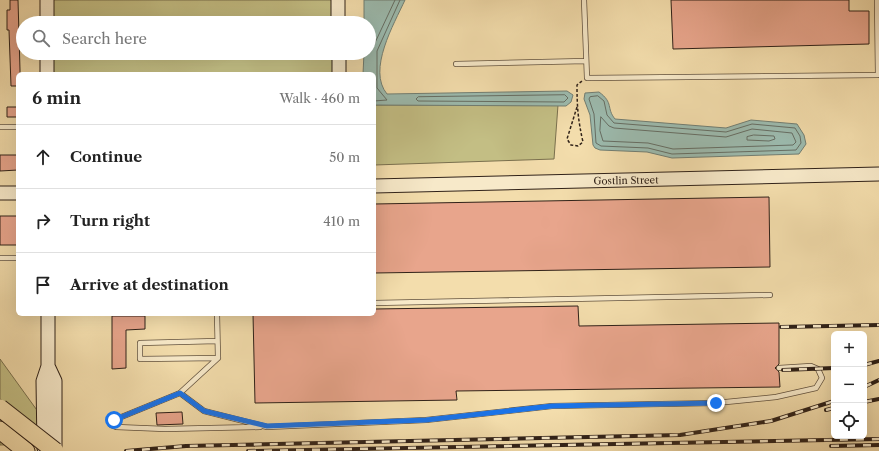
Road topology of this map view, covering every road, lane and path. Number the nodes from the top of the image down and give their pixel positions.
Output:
1 (47, 0) edge
2 (338, 0) edge
3 (584, 0) edge
4 (877, 0) edge
5 (47, 16) edge
6 (338, 16) edge
7 (47, 60) edge
8 (339, 60) edge
9 (586, 61) junction
10 (456, 64) dead end
11 (47, 72) edge
12 (339, 72) edge
13 (879, 75) edge
14 (587, 78) junction
15 (577, 107) junction
16 (0, 127) edge
17 (16, 127) edge
18 (879, 174) edge
19 (376, 186) edge
20 (0, 193) edge
21 (16, 193) edge
22 (0, 258) edge
23 (16, 258) edge
24 (770, 295) dead end
25 (376, 303) edge
26 (48, 316) edge
27 (217, 316) edge
28 (218, 342) junction
29 (218, 358) junction
30 (48, 366) junction
31 (779, 368) dead end
32 (180, 393) junction
33 (0, 408) edge
34 (267, 426) junction
35 (0, 430) edge
36 (26, 451) edge
37 (44, 451) edge
38 (55, 451) edge

1 - 5 street
2 - 6 street
3 - 9 lane
4 - 13 lane
7 - 11 street
8 - 12 street
9 - 10 lane
9 - 14 lane
13 - 14 lane
14 - 15 path
15 - 15 path
16 - 17 lane
18 - 19 street, Gostlin Street
20 - 21 street
22 - 23 lane
24 - 25 lane
26 - 30 street
27 - 28 lane
28 - 29 lane
28 - 29 lane
29 - 32 lane
30 - 37 street
30 - 38 street
31 - 34 lane
32 - 34 lane
32 - 34 lane
33 - 38 highway, bridge
35 - 36 highway

